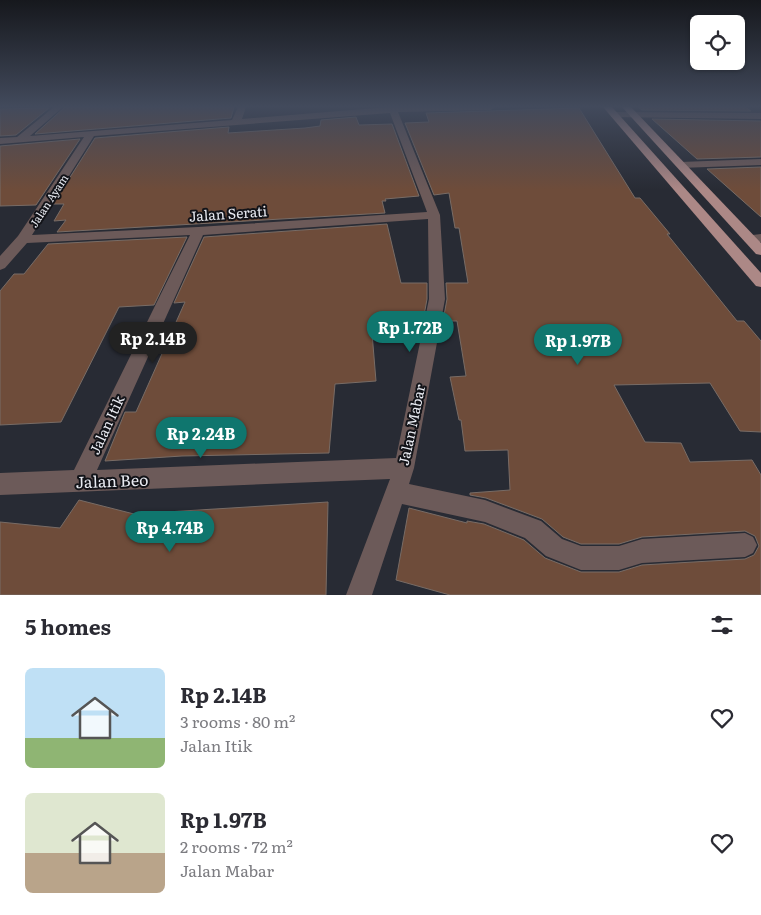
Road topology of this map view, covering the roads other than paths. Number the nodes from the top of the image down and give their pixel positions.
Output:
1 (91, 134) edge
2 (25, 135) edge
3 (80, 135) edge
4 (402, 135) edge
5 (632, 135) edge
6 (652, 135) edge
7 (20, 139) junction
8 (0, 141) edge
9 (761, 162) edge
10 (680, 164) junction
11 (434, 216) junction
12 (198, 231) junction
13 (755, 238) edge
14 (23, 239) junction
15 (761, 251) edge
16 (0, 265) edge
17 (761, 282) edge
18 (404, 468) junction
19 (80, 482) junction
20 (0, 484) edge
21 (395, 492) junction
22 (746, 546) dead end
23 (359, 595) edge

1 - 14 street, Jalan Ayam
2 - 7 street
3 - 7 street
4 - 11 street, Jalan Mabar
5 - 17 main road
6 - 10 main road
7 - 8 street
9 - 10 street
10 - 13 main road
11 - 12 street, Jalan Serati
11 - 18 street, Jalan Mabar
12 - 14 street, Jalan Serati
12 - 19 street, Jalan Itik
13 - 15 main road
14 - 16 street, Jalan Ayam
18 - 19 street, Jalan Beo
18 - 21 street, Jalan Mabar
19 - 20 street, Jalan Beo
21 - 22 street
21 - 23 street, Jalan Mabar

